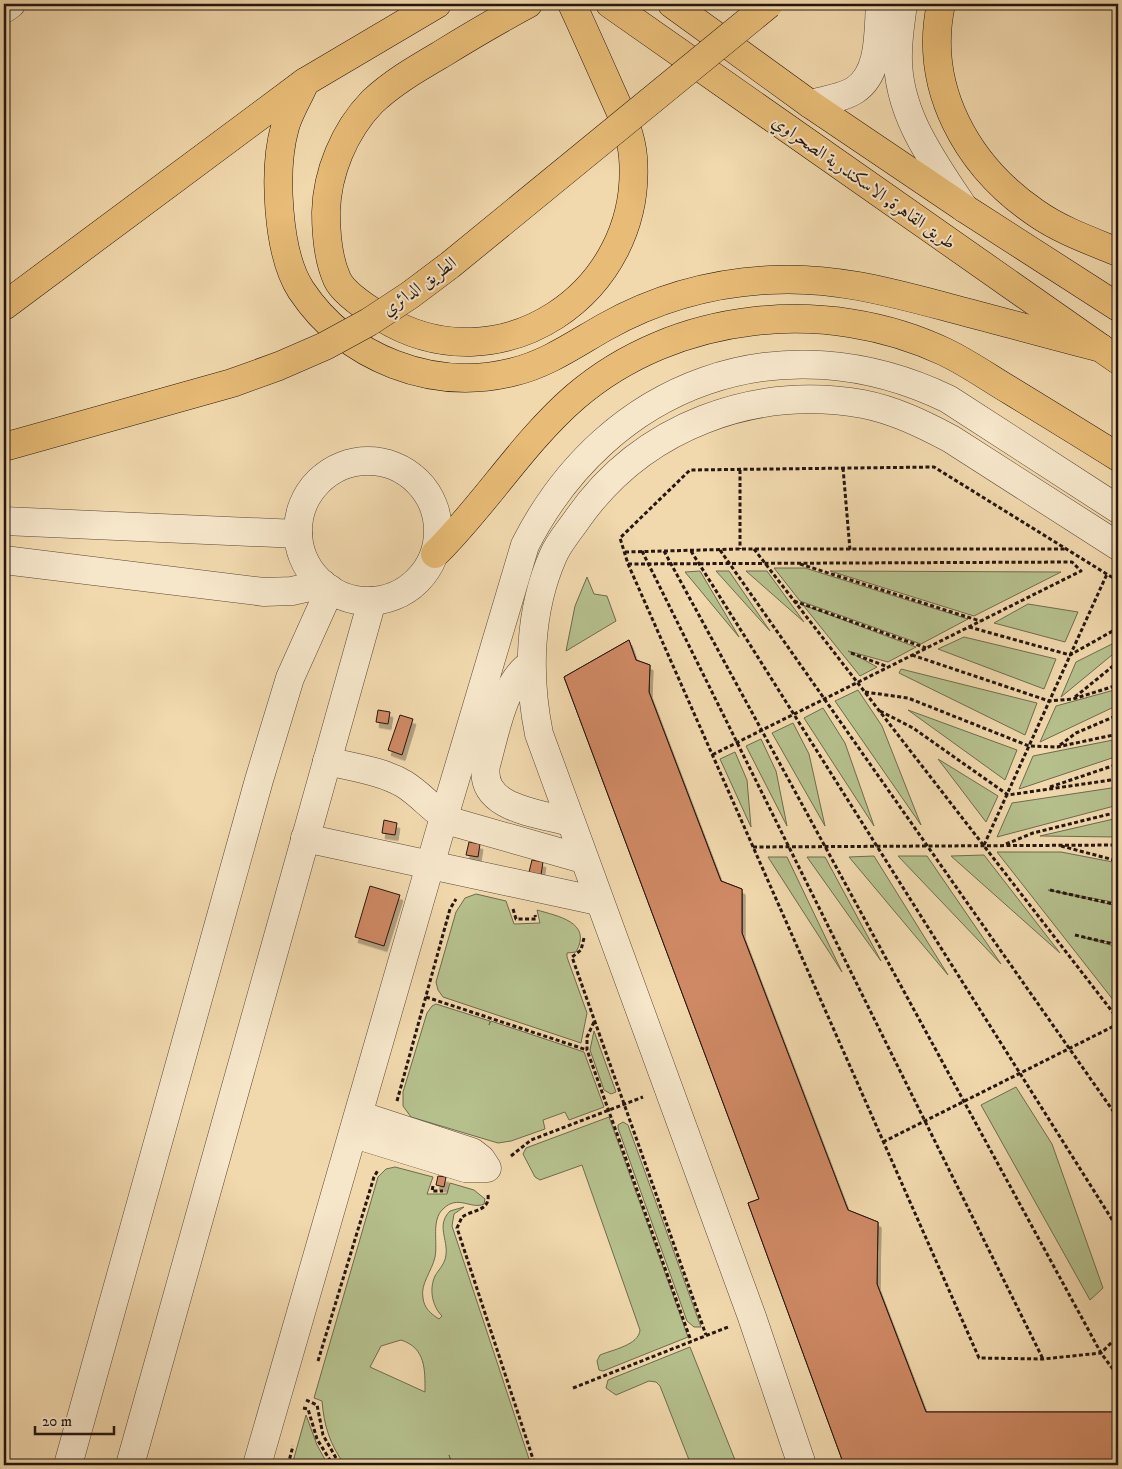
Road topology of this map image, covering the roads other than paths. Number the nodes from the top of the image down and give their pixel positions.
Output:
1 (12, 4) edge
2 (437, 4) edge
3 (528, 4) edge
4 (572, 4) edge
5 (610, 4) edge
6 (672, 4) edge
7 (769, 4) edge
8 (880, 4) edge
9 (903, 4) edge
10 (941, 4) edge
11 (4, 9) edge
12 (305, 82) junction
13 (810, 104) junction
14 (964, 208) junction
15 (1118, 252) edge
16 (4, 306) edge
17 (1118, 307) edge
18 (1110, 354) edge
19 (4, 447) edge
20 (1118, 457) edge
21 (1118, 509) edge
22 (4, 521) edge
23 (298, 534) junction
24 (1118, 546) edge
25 (434, 554) junction
26 (4, 560) edge
27 (326, 587) junction
28 (372, 601) junction
29 (531, 664) junction
30 (327, 761) junction
31 (444, 817) junction
32 (570, 822) junction
33 (305, 838) junction
34 (583, 859) junction
35 (430, 864) junction
36 (598, 901) junction
37 (357, 1125) junction
38 (68, 1465) edge
39 (130, 1465) edge
40 (257, 1465) edge
41 (802, 1465) edge

1 - 11 street
2 - 12 highway
3 - 4 highway
5 - 18 highway, طريق القاهرة, الاسكندرية الصحراوي
6 - 13 highway, طريق القاهرة, الاسكندرية الصحراوي
7 - 19 highway, الطريق الدائري, bridge
8 - 13 street
9 - 14 street
10 - 15 highway
12 - 16 highway
12 - 18 highway
13 - 14 highway, طريق القاهرة, الاسكندرية الصحراوي
14 - 17 highway, طريق القاهرة, الاسكندرية الصحراوي
20 - 25 highway
21 - 31 street
22 - 23 street
23 - 25 street
23 - 27 street
24 - 29 street
25 - 28 street
26 - 27 street
27 - 28 street
27 - 38 street
28 - 30 street
29 - 32 street
29 - 32 street
30 - 31 street
30 - 33 street
31 - 34 street
31 - 35 street
32 - 34 street
33 - 35 street
33 - 39 street
34 - 36 street
35 - 36 street
35 - 37 street
36 - 41 street
37 - 37 street
37 - 40 street

